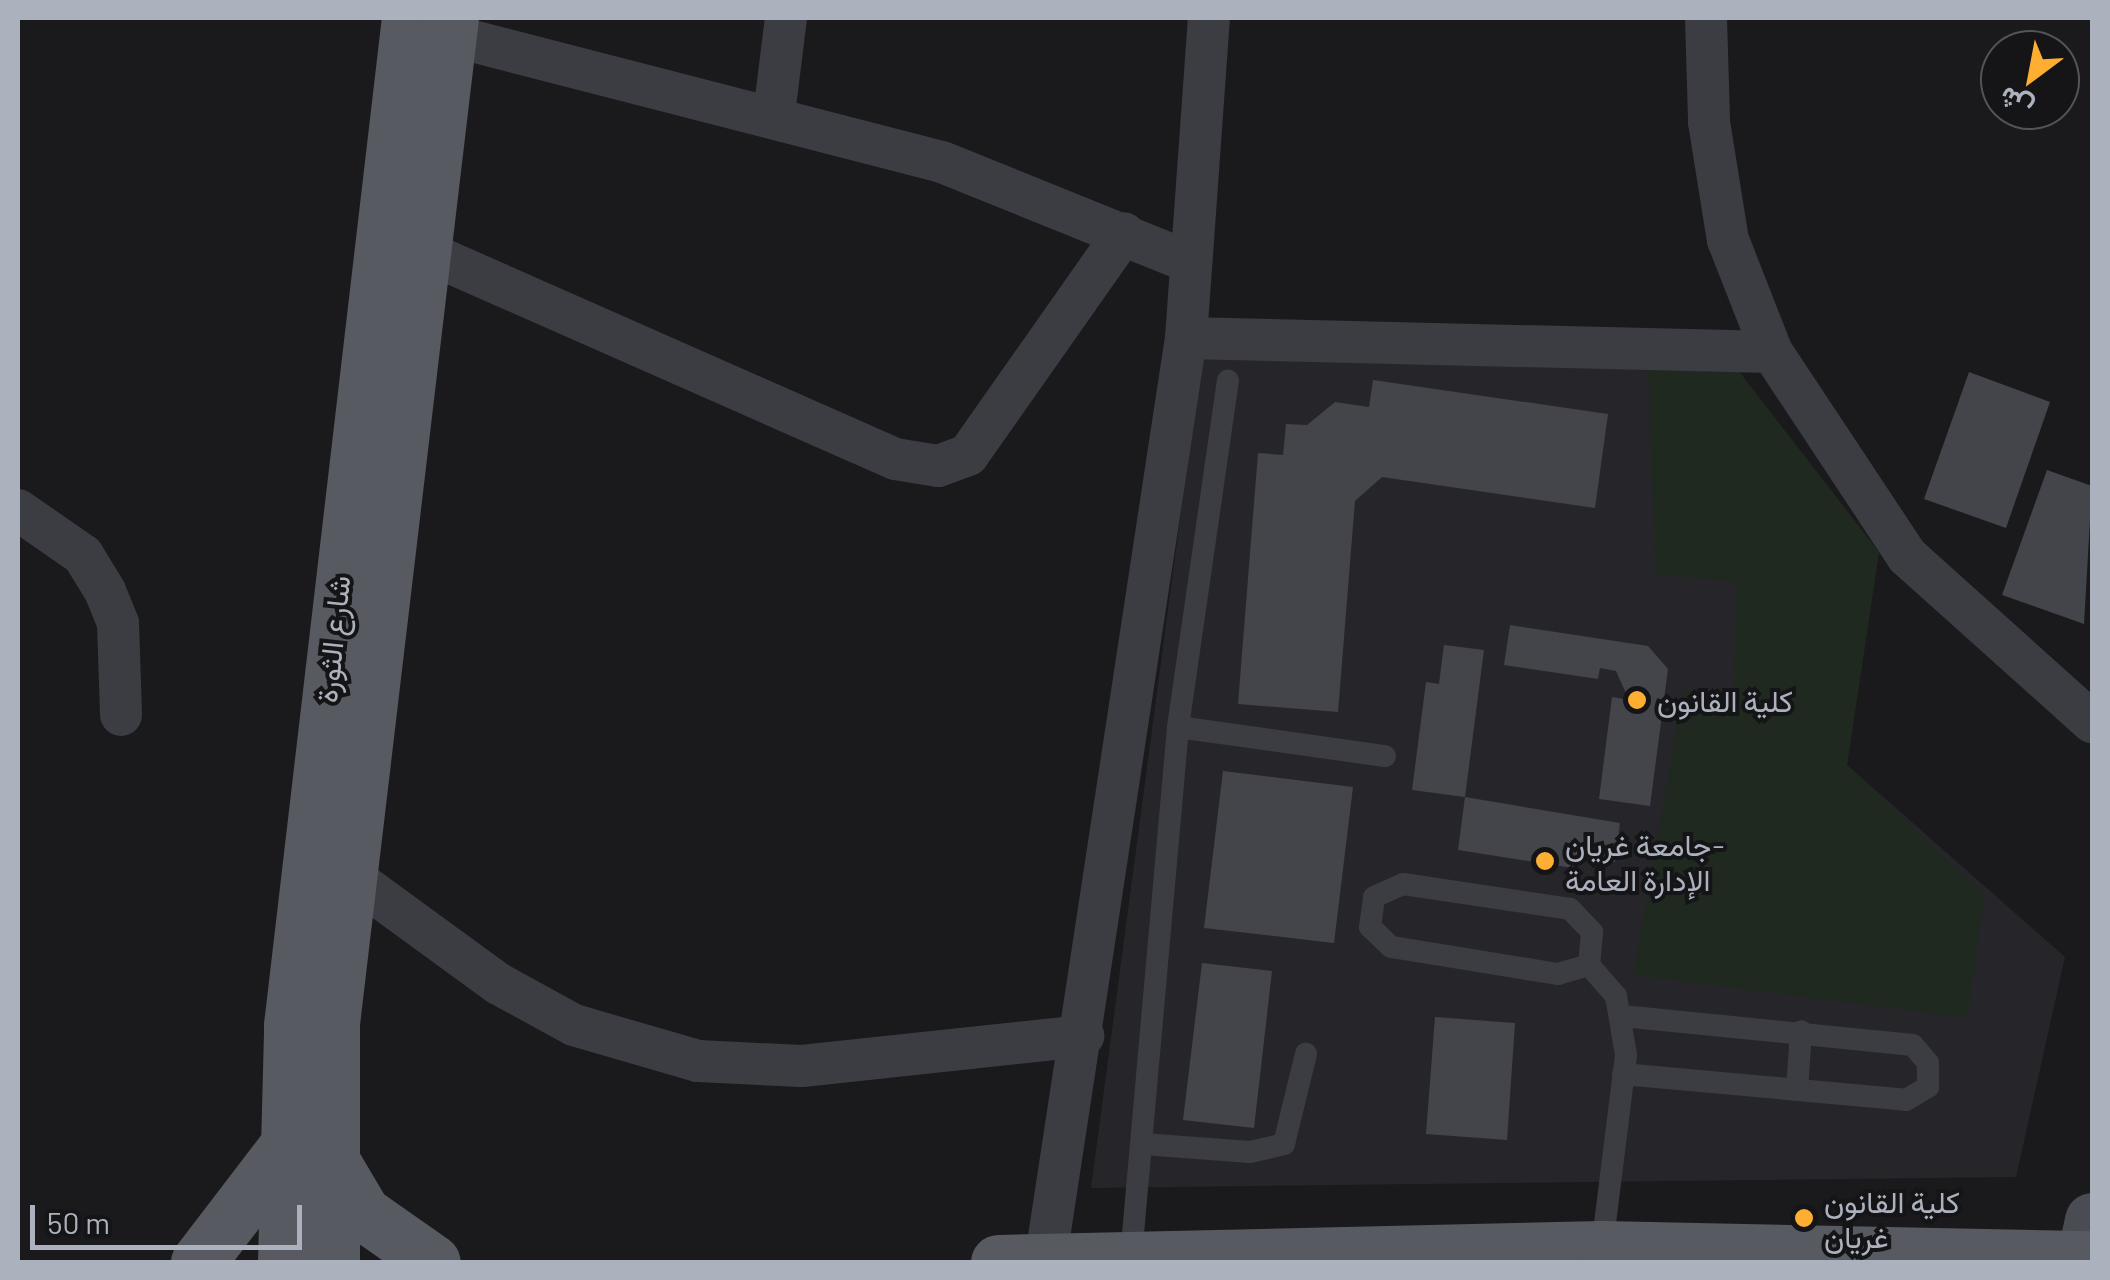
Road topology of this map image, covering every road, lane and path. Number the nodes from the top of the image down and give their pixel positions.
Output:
1 (786, 18) edge
2 (1209, 18) edge
3 (1706, 18) edge
4 (436, 23) edge
5 (774, 114) junction
6 (1124, 233) junction
7 (407, 243) junction
8 (1188, 262) junction
9 (1186, 338) junction
10 (1772, 352) junction
11 (1228, 381) dead end
12 (18, 510) edge
13 (121, 715) dead end
14 (2092, 722) edge
15 (1178, 727) junction
16 (1385, 756) dead end
17 (352, 877) junction
18 (1589, 965) junction
19 (1624, 1016) junction
20 (1801, 1032) junction
21 (1083, 1036) junction
22 (1306, 1054) dead end
23 (1623, 1074) junction
24 (1797, 1090) junction
25 (1143, 1144) junction
26 (310, 1156) junction
27 (1602, 1248) junction
28 (2088, 1249) edge
29 (1131, 1256) junction
30 (1022, 1260) edge
31 (198, 1262) edge
32 (285, 1262) edge
33 (332, 1262) edge
34 (434, 1262) edge

1 - 5 street
2 - 8 street
3 - 10 street
4 - 5 street
4 - 7 main road, شارع الثورة
5 - 6 street
6 - 7 street
6 - 8 street
7 - 17 main road, شارع الثورة
7 - 26 main road, شارع الثورة
8 - 9 street
9 - 10 street
9 - 21 street
10 - 14 street
11 - 15 lane
12 - 13 street
15 - 16 lane
15 - 25 lane
17 - 21 street
17 - 26 main road, شارع الثورة
18 - 18 lane
18 - 19 lane
19 - 20 lane
19 - 23 lane
20 - 24 lane
20 - 24 lane
21 - 30 street
22 - 25 lane
23 - 24 lane
23 - 27 lane
25 - 29 lane
26 - 31 main road
26 - 32 main road, شارع الثورة
26 - 33 main road, شارع الثورة
26 - 34 main road
27 - 28 main road
27 - 29 main road
29 - 30 main road

